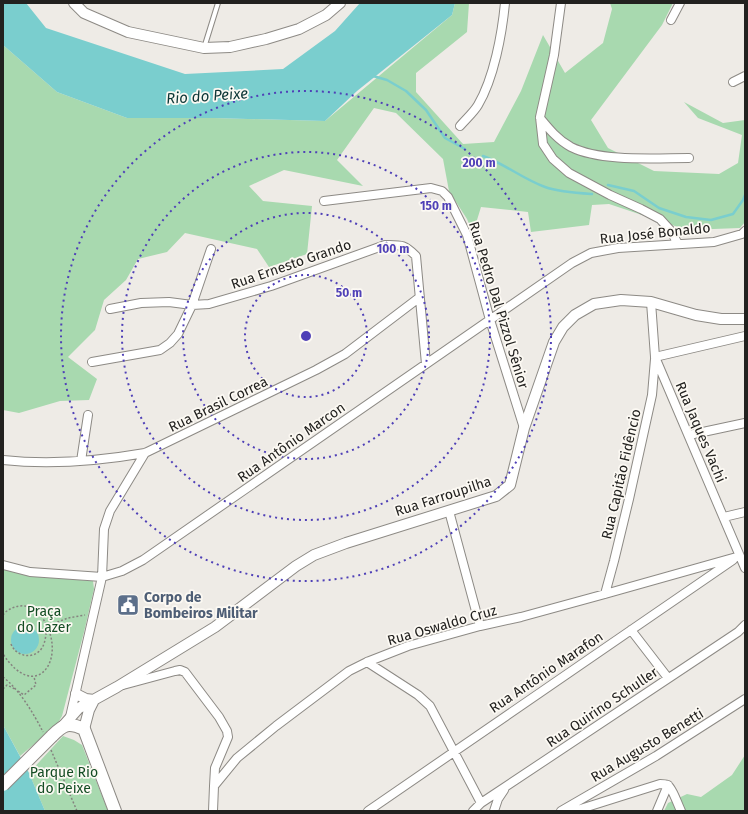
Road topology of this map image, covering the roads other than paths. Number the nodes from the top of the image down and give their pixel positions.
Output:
1 (74, 3) edge
2 (218, 3) edge
3 (340, 3) edge
4 (505, 3) edge
5 (561, 3) edge
6 (680, 3) edge
7 (671, 20) dead end
8 (204, 48) junction
9 (745, 76) edge
10 (733, 82) dead end
11 (540, 117) junction
12 (460, 126) dead end
13 (689, 158) dead end
14 (324, 201) dead end
15 (745, 231) edge
16 (678, 244) junction
17 (211, 250) dead end
18 (420, 297) junction
19 (651, 302) junction
20 (192, 305) junction
21 (110, 309) dead end
22 (745, 319) edge
23 (490, 320) junction
24 (745, 336) edge
25 (655, 357) junction
26 (92, 362) dead end
27 (426, 364) junction
28 (88, 416) dead end
29 (745, 423) edge
30 (524, 428) junction
31 (689, 435) junction
32 (145, 453) junction
33 (3, 460) edge
34 (12, 461) junction
35 (81, 461) junction
36 (3, 464) edge
37 (449, 510) junction
38 (745, 512) edge
39 (724, 517) junction
40 (740, 556) junction
41 (3, 565) edge
42 (745, 568) edge
43 (102, 577) junction
44 (605, 594) junction
45 (745, 625) edge
46 (480, 626) junction
47 (631, 630) junction
48 (367, 662) junction
49 (668, 678) junction
50 (117, 687) junction
51 (76, 694) junction
52 (745, 699) edge
53 (94, 700) junction
54 (79, 708) junction
55 (70, 717) junction
56 (62, 726) junction
57 (84, 729) junction
58 (454, 751) junction
59 (3, 785) edge
60 (668, 785) junction
61 (214, 786) junction
62 (507, 786) junction
63 (481, 803) junction
64 (568, 810) edge
65 (115, 811) edge
66 (214, 811) edge
67 (368, 811) edge
68 (473, 811) edge
69 (494, 811) edge
70 (657, 811) edge
71 (681, 811) edge

1 - 8 street
2 - 8 lane
3 - 8 street
4 - 12 street
5 - 11 street
6 - 7 street
9 - 10 street
11 - 13 street
11 - 16 street
14 - 23 street, Rua Pedro Dal Pizzol Sênior
15 - 16 street, Rua José Bonaldo
16 - 23 street, Rua José Bonaldo
17 - 20 street
18 - 20 street, Rua Ernesto Grando
18 - 27 street, Rua Ernesto Grando
18 - 32 street, Rua Brasil Correa
19 - 22 street, Rua Farroupilha
19 - 25 street, Rua Jaques Vachi
19 - 30 street, Rua Farroupilha
20 - 21 street, Rua Ernesto Grando
20 - 26 street
23 - 27 street, Rua Antônio Marcon
23 - 30 street, Rua Pedro Dal Pizzol Sênior
24 - 25 street
25 - 31 street, Rua Jaques Vachi
25 - 44 street, Rua Capitão Fidêncio
27 - 43 street, Rua Antônio Marcon
28 - 35 street
29 - 31 street
30 - 37 street, Rua Farroupilha
31 - 39 street, Rua Jaques Vachi
32 - 35 street, Rua Brasil Correa
32 - 43 street
33 - 34 street, Rua Brasil Correa
34 - 35 street, Rua Brasil Correa
34 - 36 lane
37 - 46 street
37 - 50 street, Rua Farroupilha
38 - 39 street
39 - 40 street, Rua Jaques Vachi
40 - 42 street, Rua Jaques Vachi
40 - 44 street, Rua Oswaldo Cruz
40 - 47 street, Rua Antônio Marafon
41 - 43 street
43 - 51 street
44 - 46 street, Rua Oswaldo Cruz
45 - 49 street, Rua Quirino Schuller
46 - 48 street, Rua Oswaldo Cruz
47 - 49 street
47 - 58 street, Rua Antônio Marafon
48 - 58 street
48 - 61 street, Rua Oswaldo Cruz
49 - 62 street, Rua Quirino Schuller
50 - 53 street, Rua Farroupilha
50 - 61 street
51 - 53 street
51 - 54 street
51 - 55 street
52 - 64 street, Rua Augusto Benetti
53 - 54 street, Rua Farroupilha
53 - 57 street
54 - 55 street, Rua Farroupilha
54 - 57 street
55 - 56 street, Rua Farroupilha
56 - 57 main road
56 - 59 main road, Rua Farroupilha, bridge
57 - 65 main road
58 - 63 street
58 - 67 street, Rua Antônio Marafon
60 - 64 street
60 - 70 street
60 - 71 street
61 - 66 street
62 - 63 street, Rua Quirino Schuller
62 - 69 street
63 - 68 street, Rua Quirino Schuller

